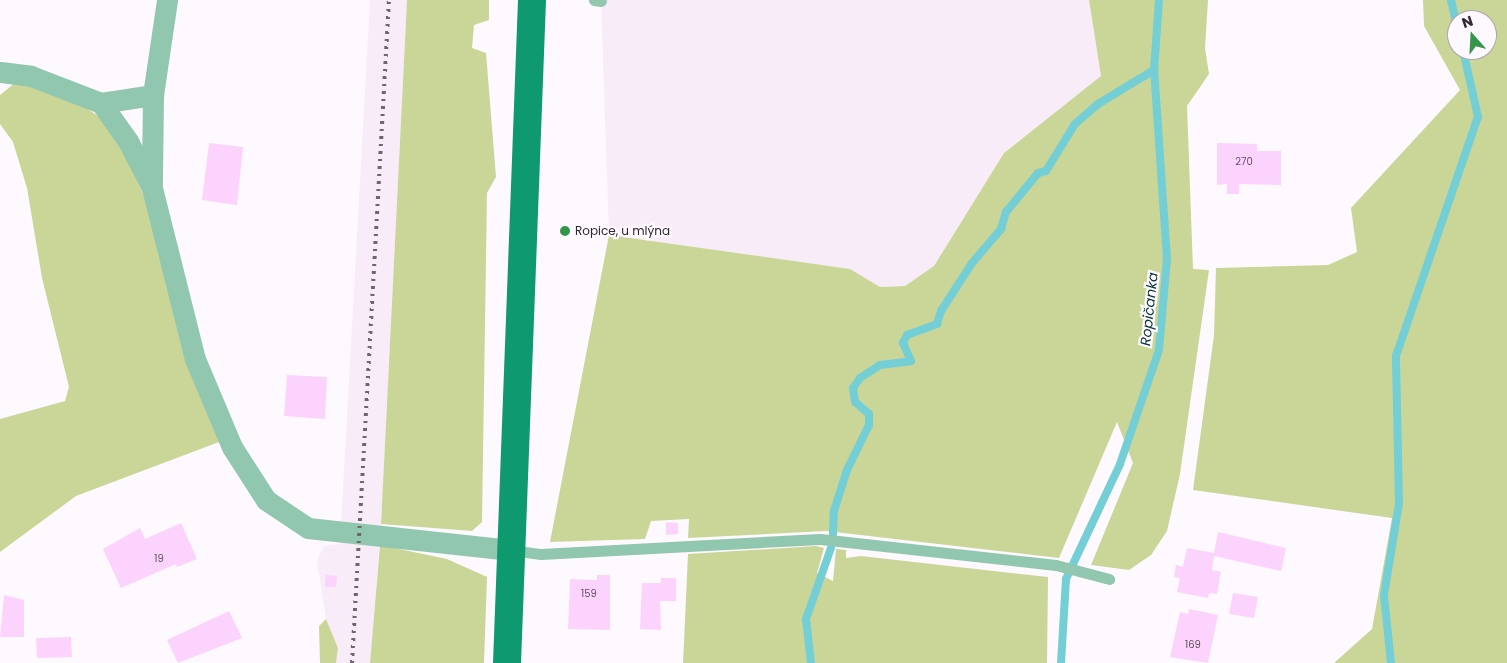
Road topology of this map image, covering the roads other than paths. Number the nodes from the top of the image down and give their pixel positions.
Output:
1 (167, 0) edge
2 (532, 0) edge
3 (0, 72) edge
4 (153, 95) junction
5 (101, 104) junction
6 (152, 188) junction
7 (511, 550) junction
8 (1109, 579) dead end
9 (507, 663) edge

1 - 4 street
2 - 7 main road
3 - 5 street
4 - 5 street
4 - 6 street
5 - 6 street
6 - 7 street
7 - 8 lane
7 - 9 main road

